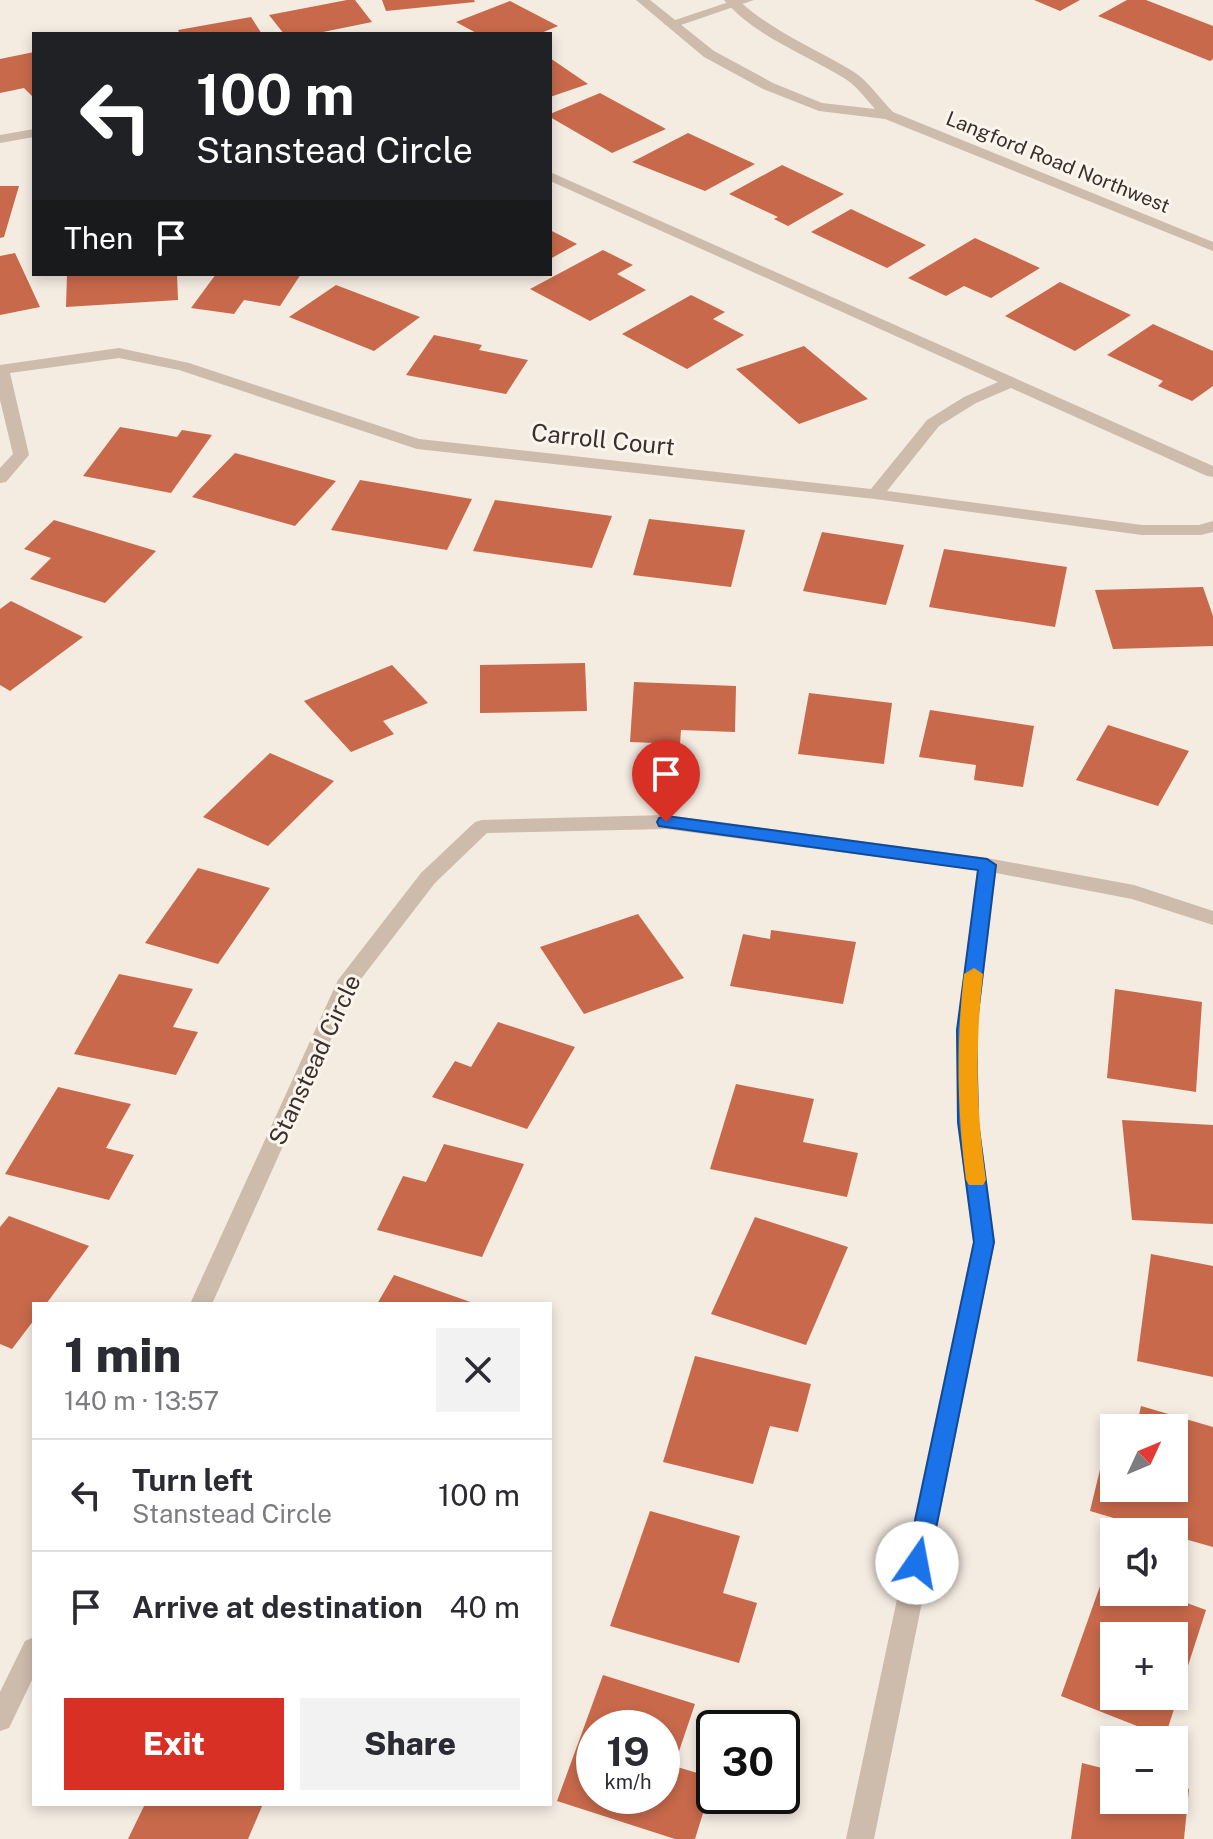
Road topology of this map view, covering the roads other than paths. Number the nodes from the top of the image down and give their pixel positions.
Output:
1 (642, 0) edge
2 (737, 2) edge
3 (670, 24) junction
4 (888, 115) junction
5 (32, 133) edge
6 (0, 139) edge
7 (552, 177) edge
8 (1213, 247) edge
9 (0, 370) edge
10 (1010, 382) junction
11 (1213, 472) edge
12 (0, 478) edge
13 (875, 494) junction
14 (1213, 526) edge
15 (987, 865) junction
16 (1213, 918) edge
17 (202, 1302) edge
18 (32, 1653) edge
19 (0, 1719) edge
20 (860, 1839) edge

1 - 3 street, Langford Road Northwest
2 - 3 street
2 - 4 street, Langford Road Northwest
3 - 4 street, Langford Road Northwest
4 - 8 street, Langford Road Northwest
5 - 6 street
7 - 10 street
9 - 12 street
9 - 13 street, Carroll Court
10 - 11 street
10 - 13 street
13 - 14 street, Carroll Court
15 - 16 street, Stanstead Circle
15 - 17 street, Stanstead Circle
15 - 20 street
18 - 19 street

